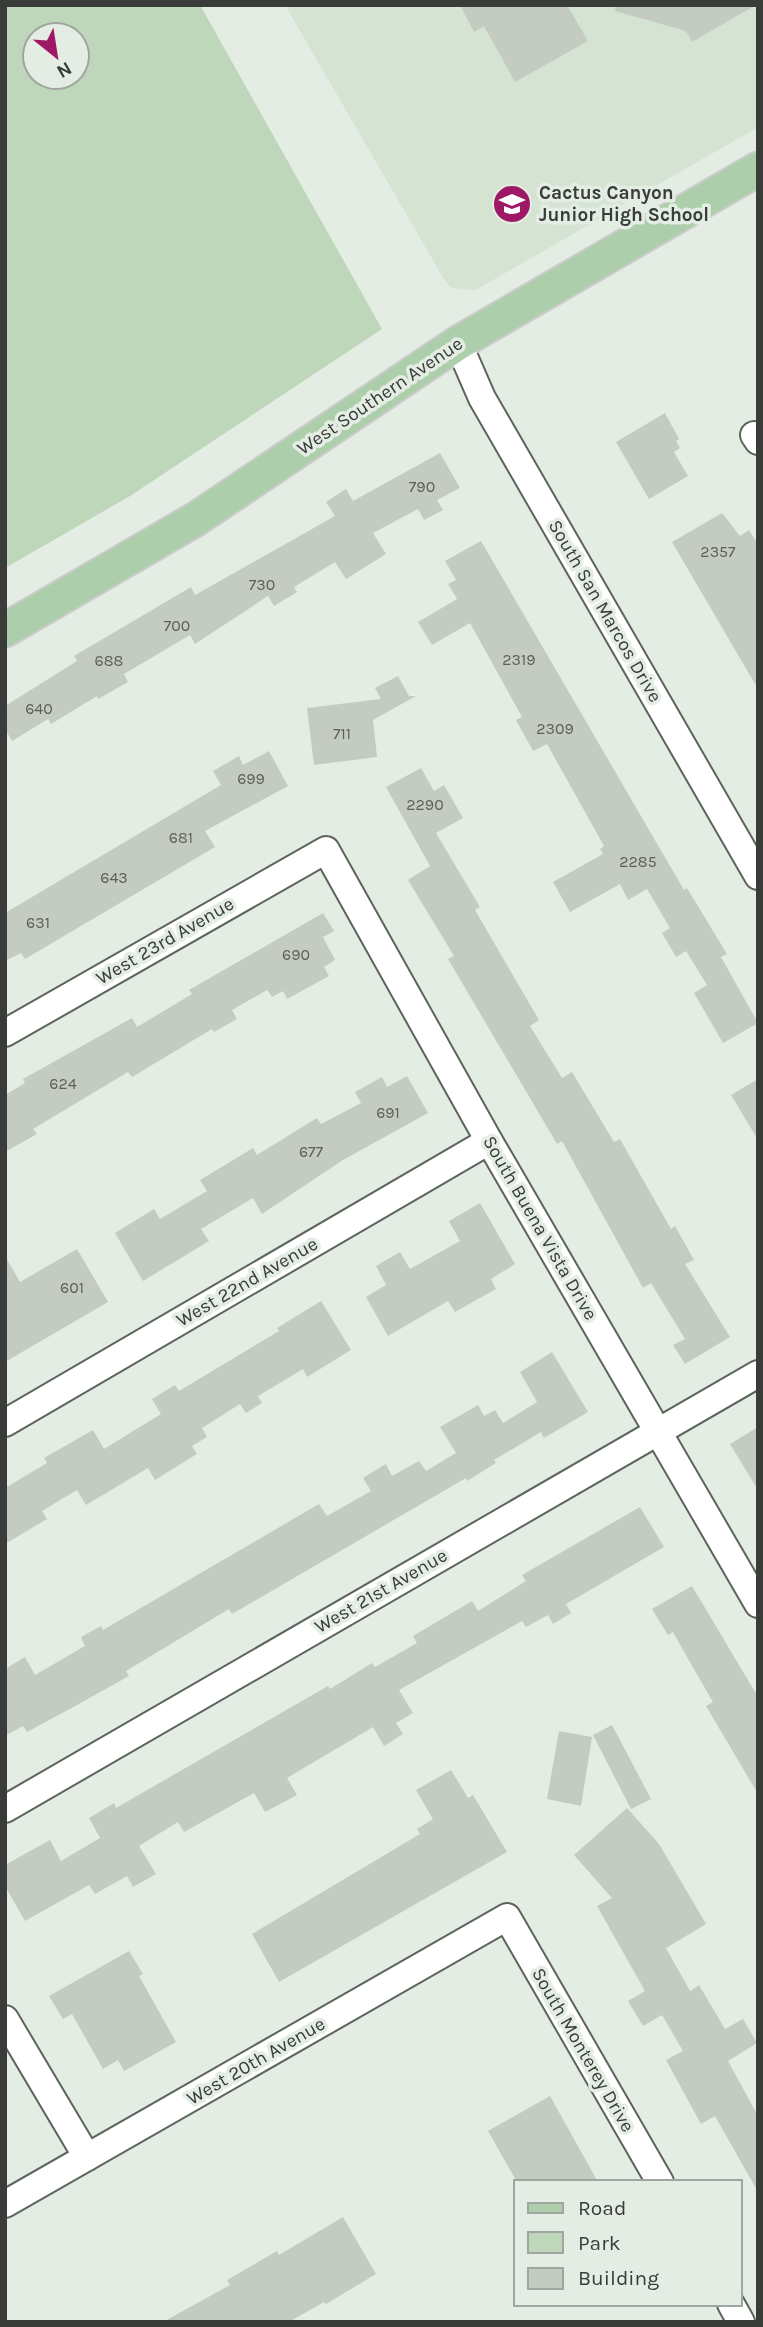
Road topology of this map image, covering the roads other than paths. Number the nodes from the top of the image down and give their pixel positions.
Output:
1 (758, 169) edge
2 (458, 343) junction
3 (5, 629) edge
4 (326, 850) joint
5 (758, 876) edge
6 (5, 1033) edge
7 (489, 1141) junction
8 (758, 1374) edge
9 (5, 1423) edge
10 (658, 1432) junction
11 (758, 1604) edge
12 (5, 1809) edge
13 (507, 1917) joint
14 (5, 2019) edge
15 (87, 2157) junction
16 (659, 2180) edge
17 (5, 2204) edge
18 (732, 2306) edge
19 (741, 2322) edge

1 - 2 main road, West Southern Avenue
2 - 3 main road, West Southern Avenue
2 - 5 street, South San Marcos Drive
4 - 6 street, West 23rd Avenue
4 - 7 street, South Buena Vista Drive
7 - 9 street, West 22nd Avenue
7 - 10 street, South Buena Vista Drive
8 - 10 street, West 21st Avenue
10 - 11 street, South Buena Vista Drive
10 - 12 street, West 21st Avenue
13 - 15 street, West 20th Avenue
13 - 16 street, South Monterey Drive
14 - 15 street
15 - 17 street, West 20th Avenue
18 - 19 street

